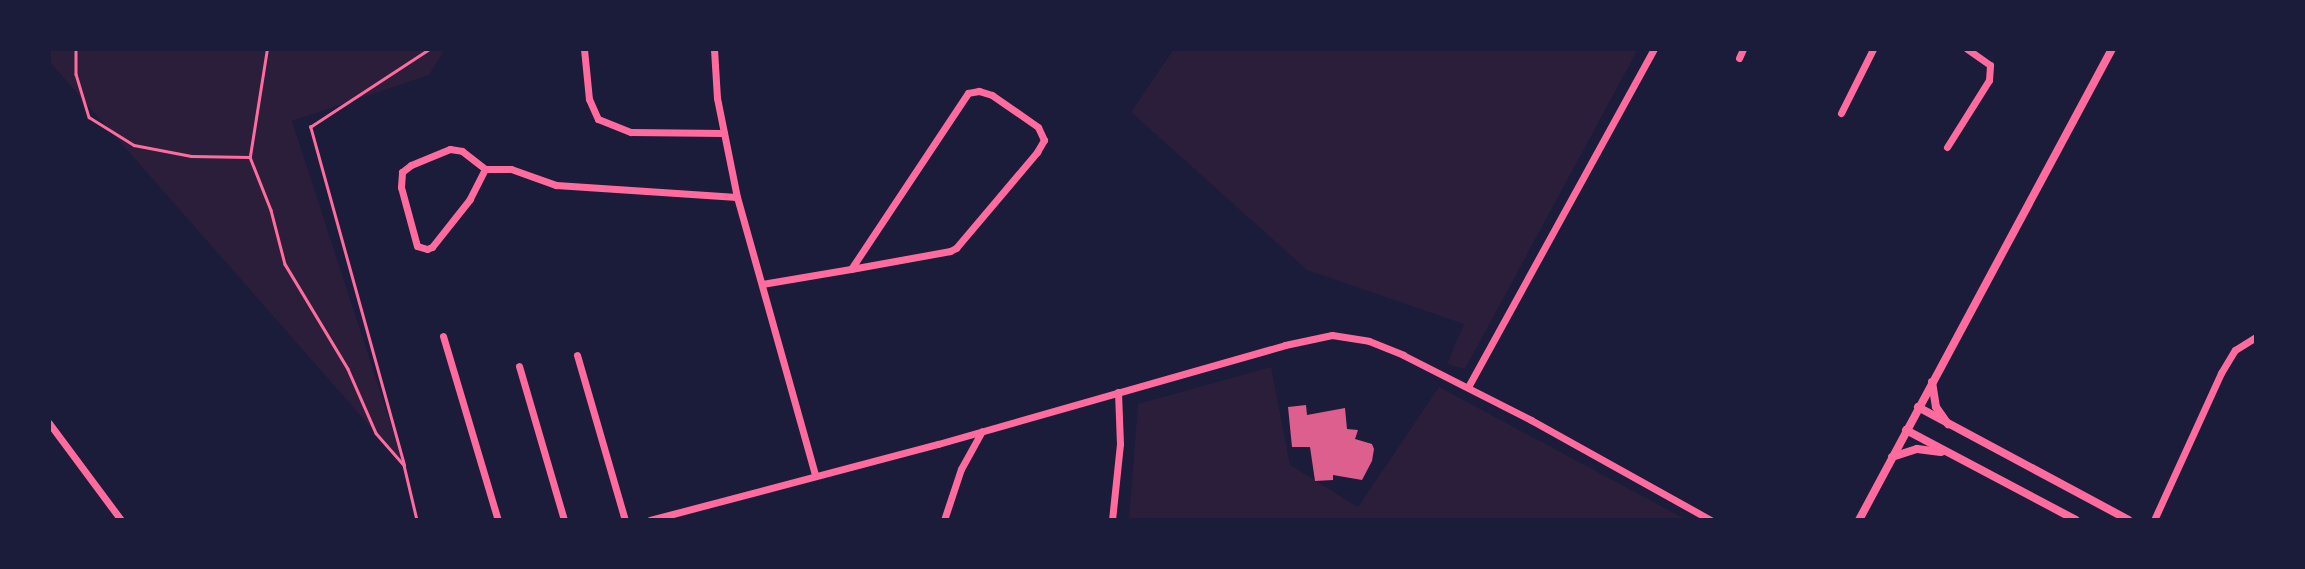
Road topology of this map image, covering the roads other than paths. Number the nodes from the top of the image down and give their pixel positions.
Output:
1 (584, 49) edge
2 (714, 49) edge
3 (1654, 49) edge
4 (1743, 49) edge
5 (1873, 49) edge
6 (1967, 49) edge
7 (2112, 49) edge
8 (1739, 58) dead end
9 (1841, 113) dead end
10 (724, 133) junction
11 (1947, 147) dead end
12 (485, 169) junction
13 (737, 197) junction
14 (851, 269) junction
15 (762, 284) junction
16 (443, 336) dead end
17 (2256, 337) edge
18 (577, 355) dead end
19 (519, 366) dead end
20 (1932, 382) junction
21 (1468, 387) junction
22 (1118, 392) junction
23 (1918, 408) junction
24 (49, 423) edge
25 (1952, 428) junction
26 (1906, 429) junction
27 (982, 431) junction
28 (1947, 453) junction
29 (1892, 457) junction
30 (816, 475) junction
31 (121, 520) edge
32 (498, 520) edge
33 (564, 520) edge
34 (625, 520) edge
35 (653, 520) edge
36 (944, 520) edge
37 (1112, 520) edge
38 (1711, 520) edge
39 (1859, 520) edge
40 (2076, 520) edge
41 (2129, 520) edge
42 (2154, 520) edge

1 - 10 street
2 - 10 street
3 - 21 street
4 - 8 street
5 - 9 street
6 - 11 street
7 - 20 street
10 - 13 street
12 - 12 street
12 - 13 street
13 - 15 street
14 - 14 street
14 - 15 street
15 - 30 street
16 - 32 street
17 - 42 street
18 - 34 street
19 - 33 street
20 - 23 street
20 - 25 street
21 - 22 street
21 - 38 street
22 - 27 street
22 - 37 street
23 - 25 street
23 - 26 street
24 - 31 street
25 - 41 street
26 - 28 street
26 - 29 street
27 - 30 street
27 - 36 street
28 - 29 street
28 - 40 street
29 - 39 street
30 - 35 street

